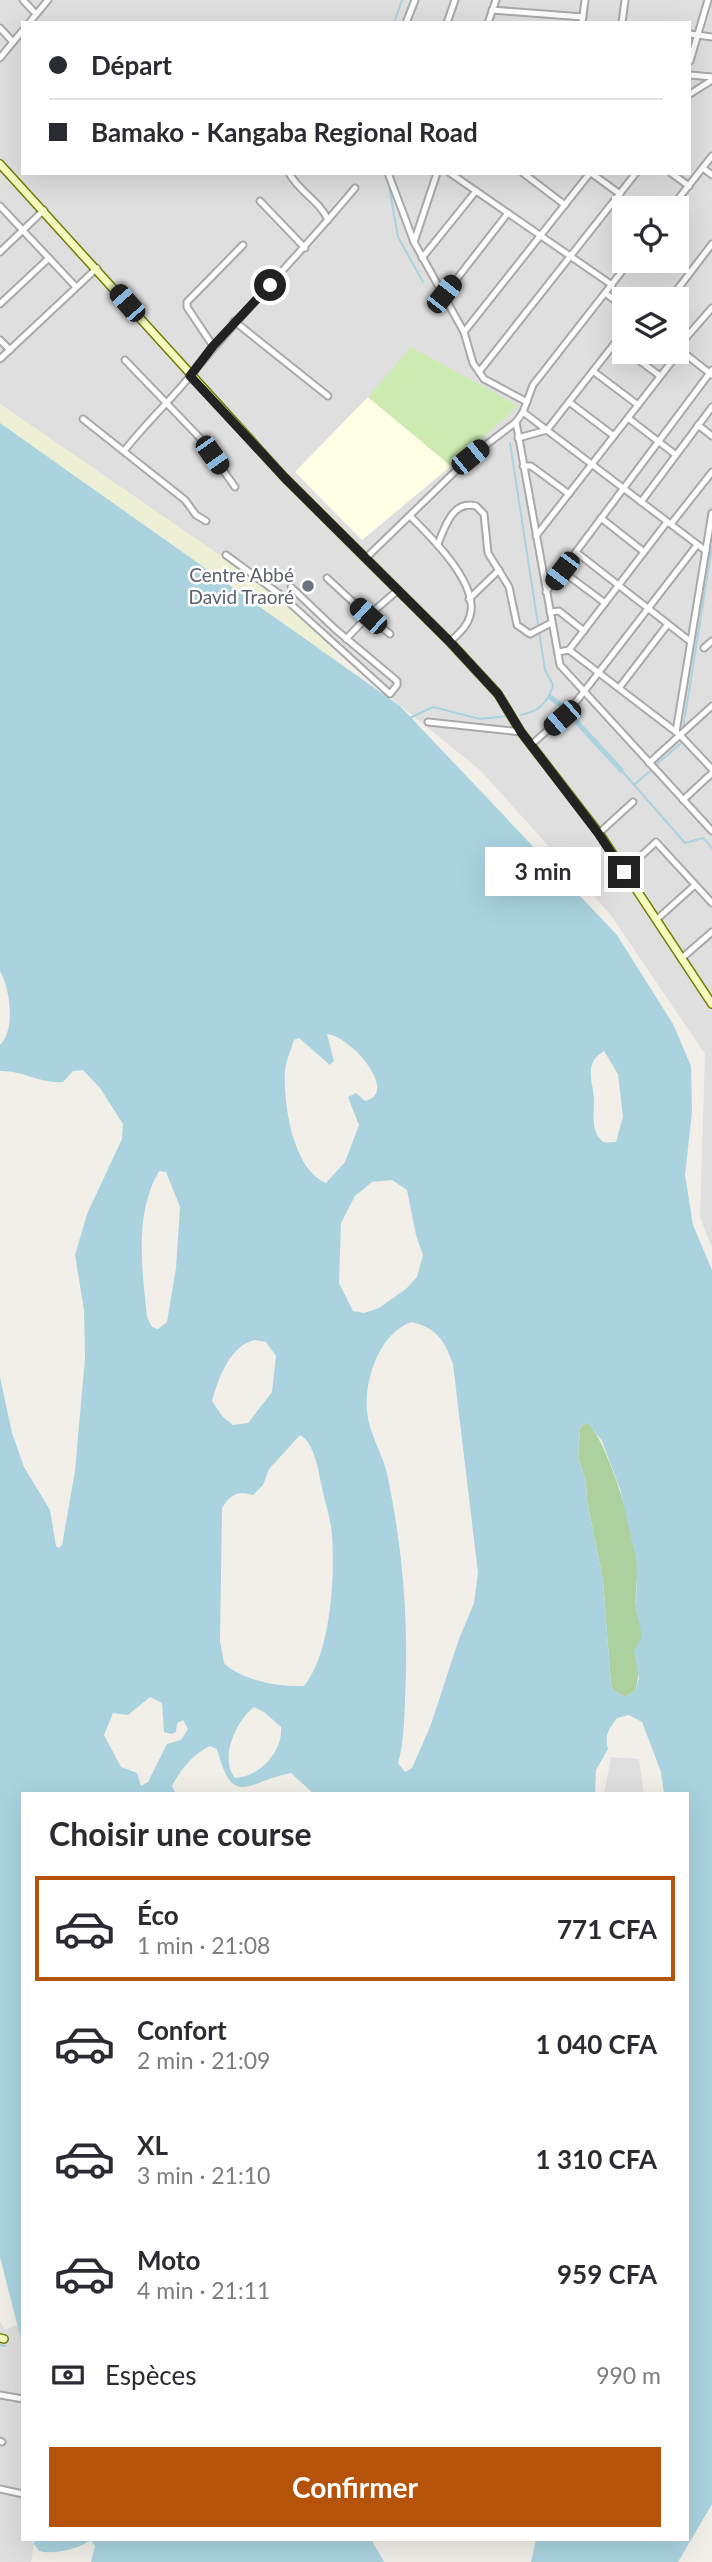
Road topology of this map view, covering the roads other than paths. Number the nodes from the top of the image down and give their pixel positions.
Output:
1 (23, 0) edge
2 (48, 0) edge
3 (415, 0) edge
4 (455, 0) edge
5 (496, 0) edge
6 (585, 0) edge
7 (625, 0) edge
8 (708, 0) edge
9 (492, 10) junction
10 (36, 14) junction
11 (583, 20) edge
12 (31, 21) edge
13 (407, 21) edge
14 (448, 21) edge
15 (489, 21) edge
16 (622, 21) edge
17 (0, 28) edge
18 (21, 32) edge
19 (691, 34) edge
20 (698, 35) junction
21 (712, 37) edge
22 (13, 42) junction
23 (0, 58) edge
24 (691, 58) edge
25 (691, 75) edge
26 (712, 79) edge
27 (691, 93) edge
28 (712, 156) edge
29 (0, 164) edge
30 (703, 168) junction
31 (290, 175) edge
32 (389, 175) edge
33 (393, 175) edge
34 (436, 175) edge
35 (453, 175) edge
36 (526, 175) edge
37 (588, 175) edge
38 (593, 175) edge
39 (634, 175) edge
40 (674, 175) edge
41 (712, 175) edge
42 (391, 181) junction
43 (689, 186) junction
44 (355, 188) dead end
45 (476, 191) junction
46 (620, 194) junction
47 (681, 196) edge
48 (260, 201) dead end
49 (565, 205) junction
50 (0, 206) edge
51 (44, 211) junction
52 (508, 214) junction
53 (328, 220) junction
54 (23, 230) junction
55 (540, 236) junction
56 (414, 243) junction
57 (712, 244) edge
58 (243, 245) dead end
59 (305, 248) junction
60 (0, 252) edge
61 (570, 257) junction
62 (49, 258) junction
63 (422, 258) junction
64 (97, 268) junction
65 (620, 273) edge
66 (611, 285) junction
67 (679, 287) edge
68 (76, 288) junction
69 (606, 293) junction
70 (444, 294) junction
71 (612, 298) edge
72 (0, 304) edge
73 (712, 308) edge
74 (234, 321) junction
75 (464, 332) junction
76 (689, 336) edge
77 (0, 340) edge
78 (213, 346) junction
79 (612, 346) edge
80 (10, 350) junction
81 (689, 357) edge
82 (0, 359) edge
83 (125, 360) dead end
84 (644, 364) edge
85 (668, 364) edge
86 (593, 371) junction
87 (479, 372) junction
88 (711, 373) edge
89 (190, 376) junction
90 (660, 376) junction
91 (328, 396) dead end
92 (166, 401) junction
93 (527, 402) junction
94 (569, 402) junction
95 (638, 405) junction
96 (712, 407) edge
97 (523, 412) junction
98 (628, 418) junction
99 (83, 419) dead end
100 (516, 422) junction
101 (698, 425) junction
102 (547, 430) junction
103 (614, 436) junction
104 (712, 436) edge
105 (518, 438) junction
106 (659, 441) junction
107 (124, 451) junction
108 (676, 454) junction
109 (592, 464) junction
110 (523, 466) junction
111 (712, 472) edge
112 (235, 487) dead end
113 (624, 488) junction
114 (569, 494) junction
115 (641, 502) junction
116 (712, 513) edge
117 (410, 516) junction
118 (601, 518) junction
119 (206, 522) dead end
120 (669, 523) junction
121 (536, 536) junction
122 (439, 544) junction
123 (697, 545) junction
124 (645, 551) junction
125 (706, 551) junction
126 (576, 552) junction
127 (226, 555) dead end
128 (366, 558) junction
129 (499, 570) junction
130 (562, 571) junction
131 (327, 578) dead end
132 (619, 585) junction
133 (291, 587) dead end
134 (398, 590) junction
135 (546, 592) junction
136 (470, 599) junction
137 (605, 603) junction
138 (648, 608) junction
139 (550, 612) junction
140 (368, 616) junction
141 (551, 623) junction
142 (668, 624) junction
143 (584, 631) junction
144 (390, 634) dead end
145 (346, 639) junction
146 (712, 641) edge
147 (450, 642) junction
148 (691, 642) junction
149 (704, 648) dead end
150 (569, 650) junction
151 (558, 653) junction
152 (599, 673) junction
153 (619, 688) junction
154 (584, 692) junction
155 (712, 706) edge
156 (428, 722) dead end
157 (519, 728) junction
158 (678, 734) junction
159 (531, 745) junction
160 (649, 763) junction
161 (712, 771) edge
162 (683, 800) junction
163 (633, 802) dead end
164 (712, 831) edge
165 (598, 833) junction
166 (624, 872) junction
167 (695, 885) junction
168 (712, 903) edge
169 (656, 920) junction
170 (712, 932) edge
171 (682, 958) junction
172 (711, 999) edge
173 (0, 2395) edge
174 (21, 2399) edge
175 (0, 2489) edge
176 (21, 2494) edge

1 - 10 street
2 - 10 street
3 - 13 street
4 - 14 street
5 - 9 street
6 - 11 street
7 - 16 street
8 - 20 street
9 - 11 street
9 - 15 street
10 - 12 street
17 - 22 street
18 - 22 street
19 - 20 street
20 - 21 street
20 - 24 street
22 - 23 street
25 - 26 street
26 - 27 street
28 - 30 street
29 - 51 street
30 - 41 street
30 - 43 street
31 - 53 street
32 - 42 street
33 - 42 street
34 - 56 street
35 - 45 street
36 - 49 street
37 - 49 street
38 - 46 street
39 - 46 street
40 - 43 street
42 - 56 street
43 - 47 street
44 - 53 street
45 - 52 street
45 - 63 street
46 - 61 street
48 - 59 street
49 - 55 street
50 - 54 street
51 - 54 street
51 - 64 street
52 - 55 street
52 - 70 street
53 - 59 street
54 - 60 street
54 - 62 street
55 - 61 street
55 - 75 street
56 - 63 street
57 - 67 street
58 - 78 street
59 - 74 street
61 - 66 street
61 - 87 street
62 - 68 street
62 - 72 street
63 - 70 street
64 - 68 street
64 - 89 street
65 - 66 street
66 - 69 street
68 - 80 street
69 - 71 street
69 - 93 street
70 - 75 street
73 - 76 street
74 - 78 street
74 - 91 street
75 - 87 street
77 - 80 street
78 - 89 street
79 - 86 street
80 - 82 street
81 - 88 street
83 - 92 street
84 - 90 street
85 - 90 street
86 - 94 street
86 - 95 street
87 - 93 street
88 - 106 street
89 - 92 street
89 - 128 street
90 - 95 street
92 - 107 street
92 - 112 street
93 - 97 street
94 - 102 street
94 - 103 street
95 - 98 street
96 - 101 street
97 - 100 street
97 - 102 street
98 - 103 street
98 - 106 street
99 - 107 street
100 - 105 street
100 - 117 street
101 - 104 street
101 - 108 street
102 - 105 street
102 - 109 street
103 - 109 street
105 - 110 street
106 - 108 street
106 - 113 street
107 - 119 street
108 - 115 street
109 - 113 street
109 - 114 street
110 - 114 street
110 - 121 street
111 - 120 street
113 - 115 street
113 - 118 street
114 - 121 street
115 - 120 street
116 - 125 street
117 - 122 street
117 - 128 street
118 - 124 street
118 - 126 street
120 - 123 street
120 - 124 street
121 - 135 street
122 - 129 street
122 - 136 street
123 - 125 street
123 - 138 street
124 - 132 street
125 - 148 street
126 - 130 street
126 - 132 street
127 - 145 street
128 - 134 street
129 - 136 street
129 - 141 street
130 - 135 street
130 - 137 street
131 - 140 street
132 - 137 street
132 - 138 street
133 - 145 street
134 - 140 street
134 - 147 street
135 - 139 street
136 - 147 street
137 - 143 street
138 - 142 street
138 - 152 street
139 - 141 street
139 - 143 street
140 - 144 street
140 - 145 street
141 - 151 street
142 - 148 street
142 - 153 street
143 - 150 street
146 - 149 street
147 - 157 street
148 - 158 street
150 - 151 street
150 - 152 street
151 - 154 street
152 - 153 street
152 - 154 street
153 - 158 street
154 - 159 street
154 - 160 street
155 - 158 street
156 - 157 street
157 - 159 street
158 - 160 street
158 - 161 street
159 - 165 street
160 - 162 street
161 - 162 street
162 - 164 street
163 - 165 street
165 - 166 street
166 - 167 street
166 - 169 street
167 - 168 street
167 - 169 street
169 - 171 street
170 - 171 street
171 - 172 street
173 - 174 street
175 - 176 street

